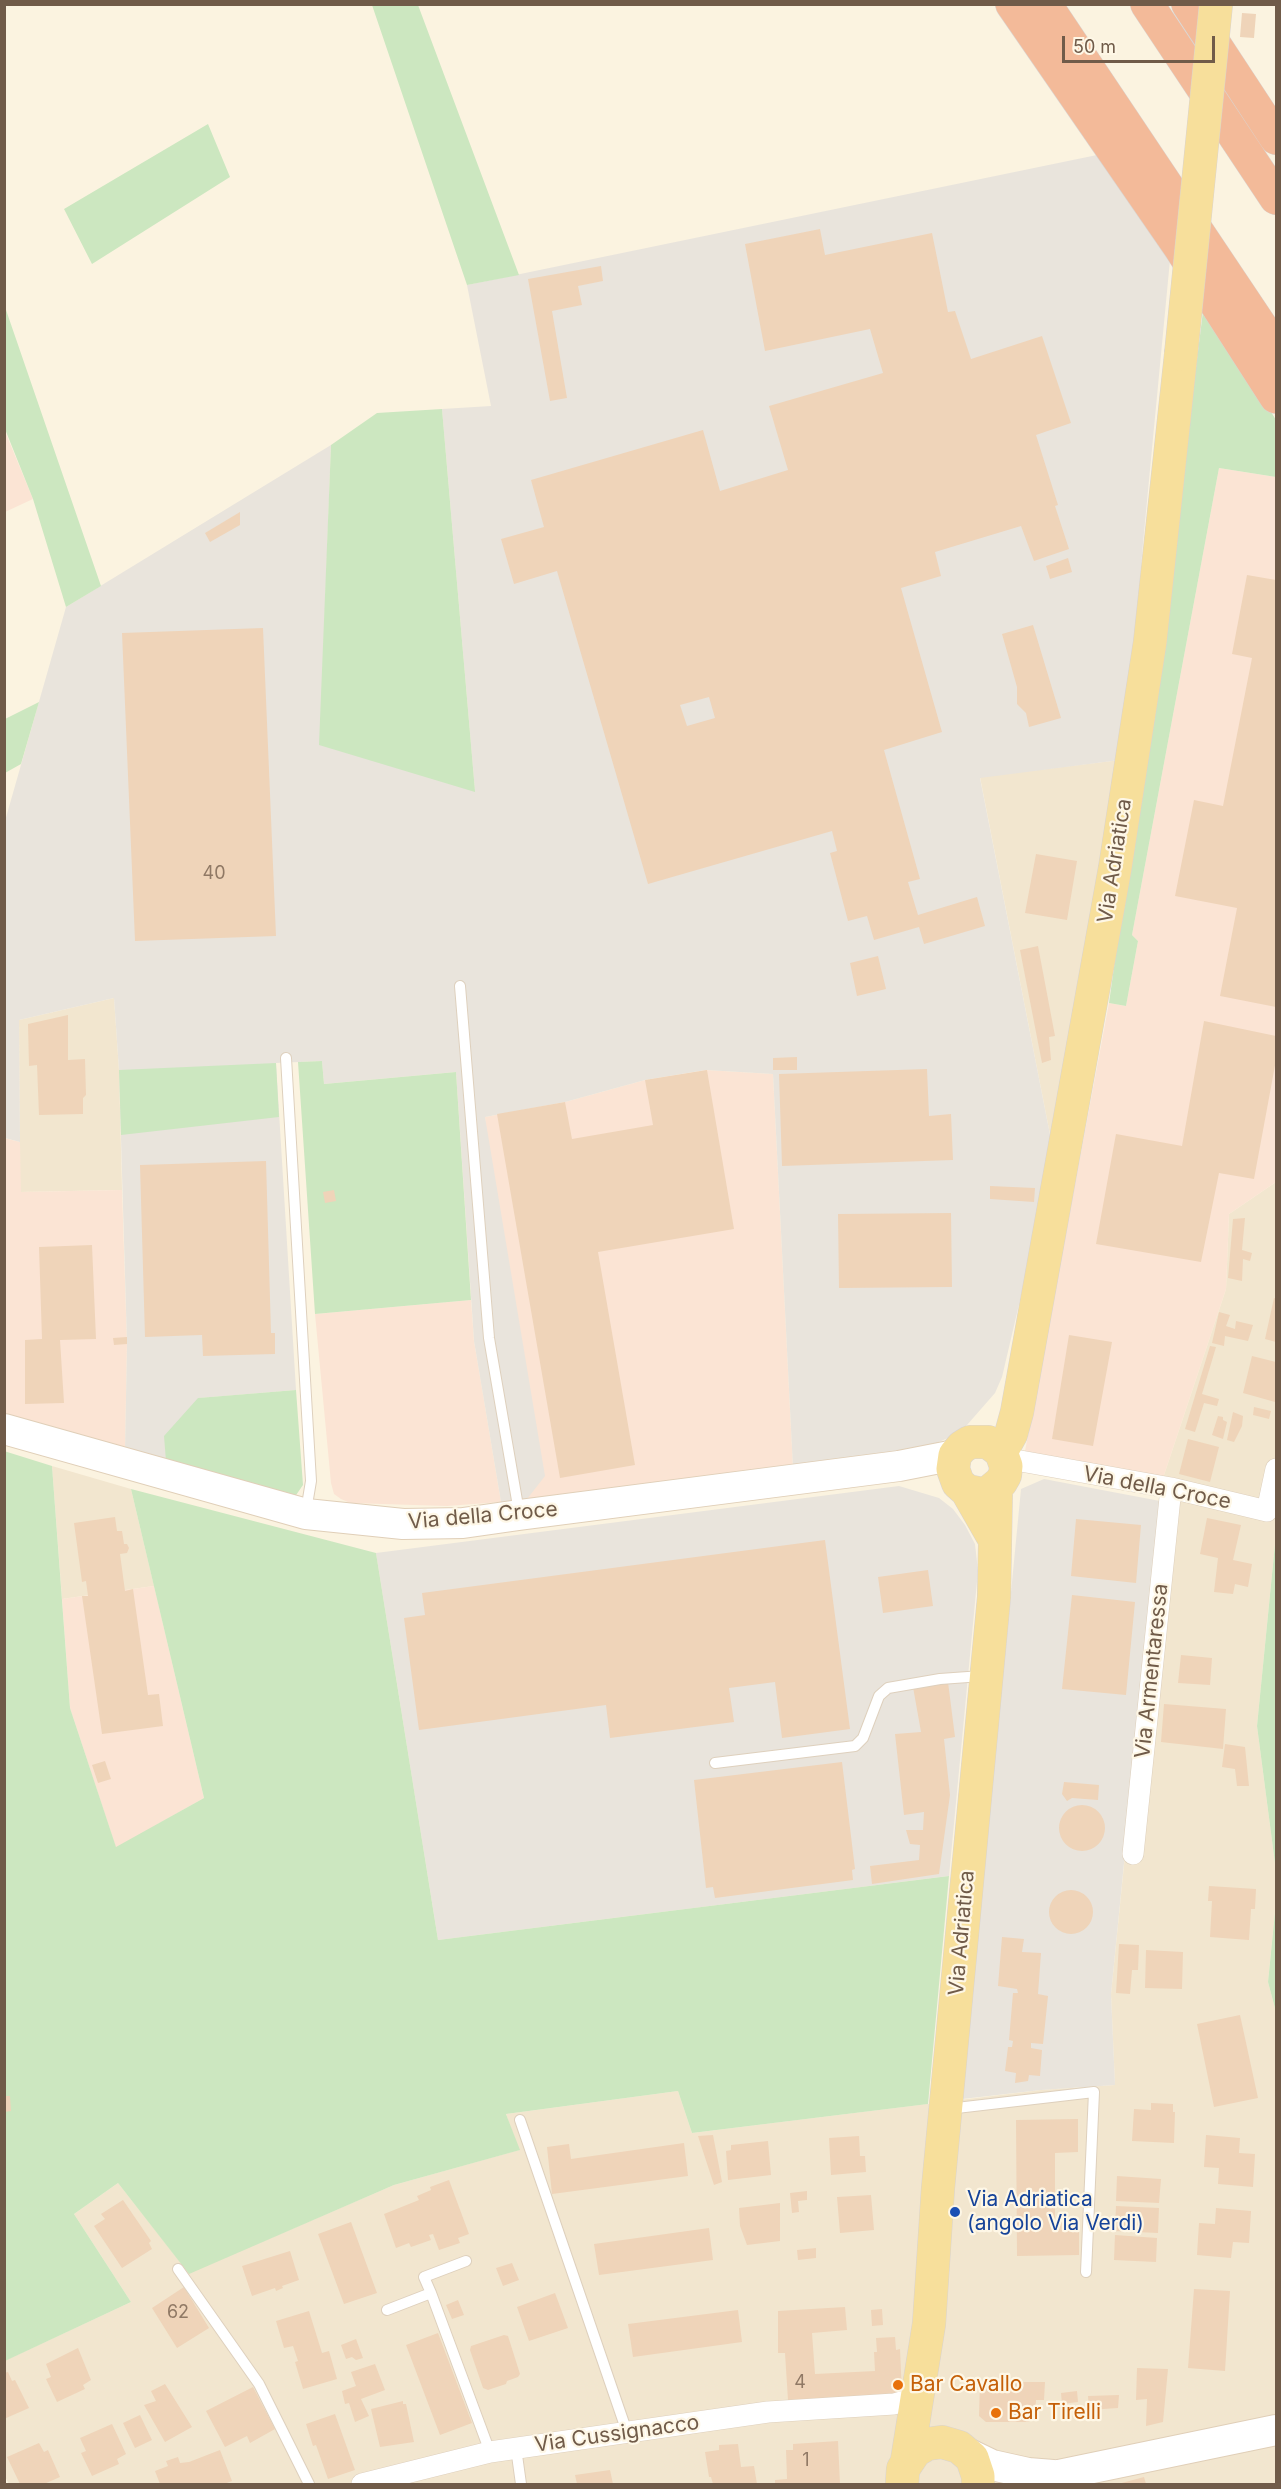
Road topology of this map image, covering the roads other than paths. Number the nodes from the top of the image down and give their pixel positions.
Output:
1 (1012, 4) edge
2 (1045, 4) edge
3 (1147, 4) edge
4 (1188, 4) edge
5 (1216, 4) edge
6 (1276, 138) edge
7 (1276, 198) edge
8 (1276, 349) edge
9 (1276, 397) edge
10 (460, 986) dead end
11 (286, 1058) dead end
12 (4, 1429) edge
13 (978, 1468) junction
14 (1276, 1469) edge
15 (1171, 1488) junction
16 (306, 1514) junction
17 (519, 1515) junction
18 (986, 1676) junction
19 (715, 1763) dead end
20 (1133, 1854) dead end
21 (945, 2110) junction
22 (520, 2120) dead end
23 (466, 2261) dead end
24 (178, 2270) dead end
25 (1086, 2272) dead end
26 (431, 2293) junction
27 (387, 2310) dead end
28 (929, 2324) junction
29 (920, 2390) junction
30 (875, 2405) junction
31 (1276, 2430) edge
32 (627, 2432) junction
33 (516, 2448) junction
34 (959, 2448) junction
35 (490, 2452) junction
36 (905, 2470) edge
37 (1059, 2475) junction
38 (309, 2484) edge
39 (362, 2484) edge
40 (521, 2484) edge
41 (978, 2484) edge
42 (1026, 2484) edge

1 - 9 highway
2 - 8 highway
3 - 7 highway
4 - 6 highway
5 - 13 main road, Via Adriatica, bridge
10 - 17 lane
11 - 16 lane
12 - 16 main road, Via della Croce
13 - 15 street, Via della Croce
13 - 17 main road, Via della Croce
13 - 18 main road, Via Adriatica
14 - 15 street, Via della Croce
15 - 20 street, Via Armentaressa
16 - 17 main road, Via della Croce
18 - 19 lane
18 - 21 main road, Via Adriatica
21 - 25 lane
21 - 28 main road, Via Adriatica
22 - 32 lane
23 - 26 lane
24 - 38 lane
26 - 27 lane
26 - 35 lane
28 - 29 main road, Via Adriatica
28 - 34 main road, Via Adriatica
29 - 30 street, Via Cussignacco
29 - 36 main road, Via Adriatica
30 - 32 street, Via Cussignacco
30 - 36 street
31 - 37 main road
32 - 33 street, Via Cussignacco
33 - 35 street, Via Cussignacco
33 - 40 lane
34 - 36 main road
34 - 37 main road
34 - 41 main road, Via Adriatica
35 - 39 street, Via Cussignacco
37 - 42 main road

